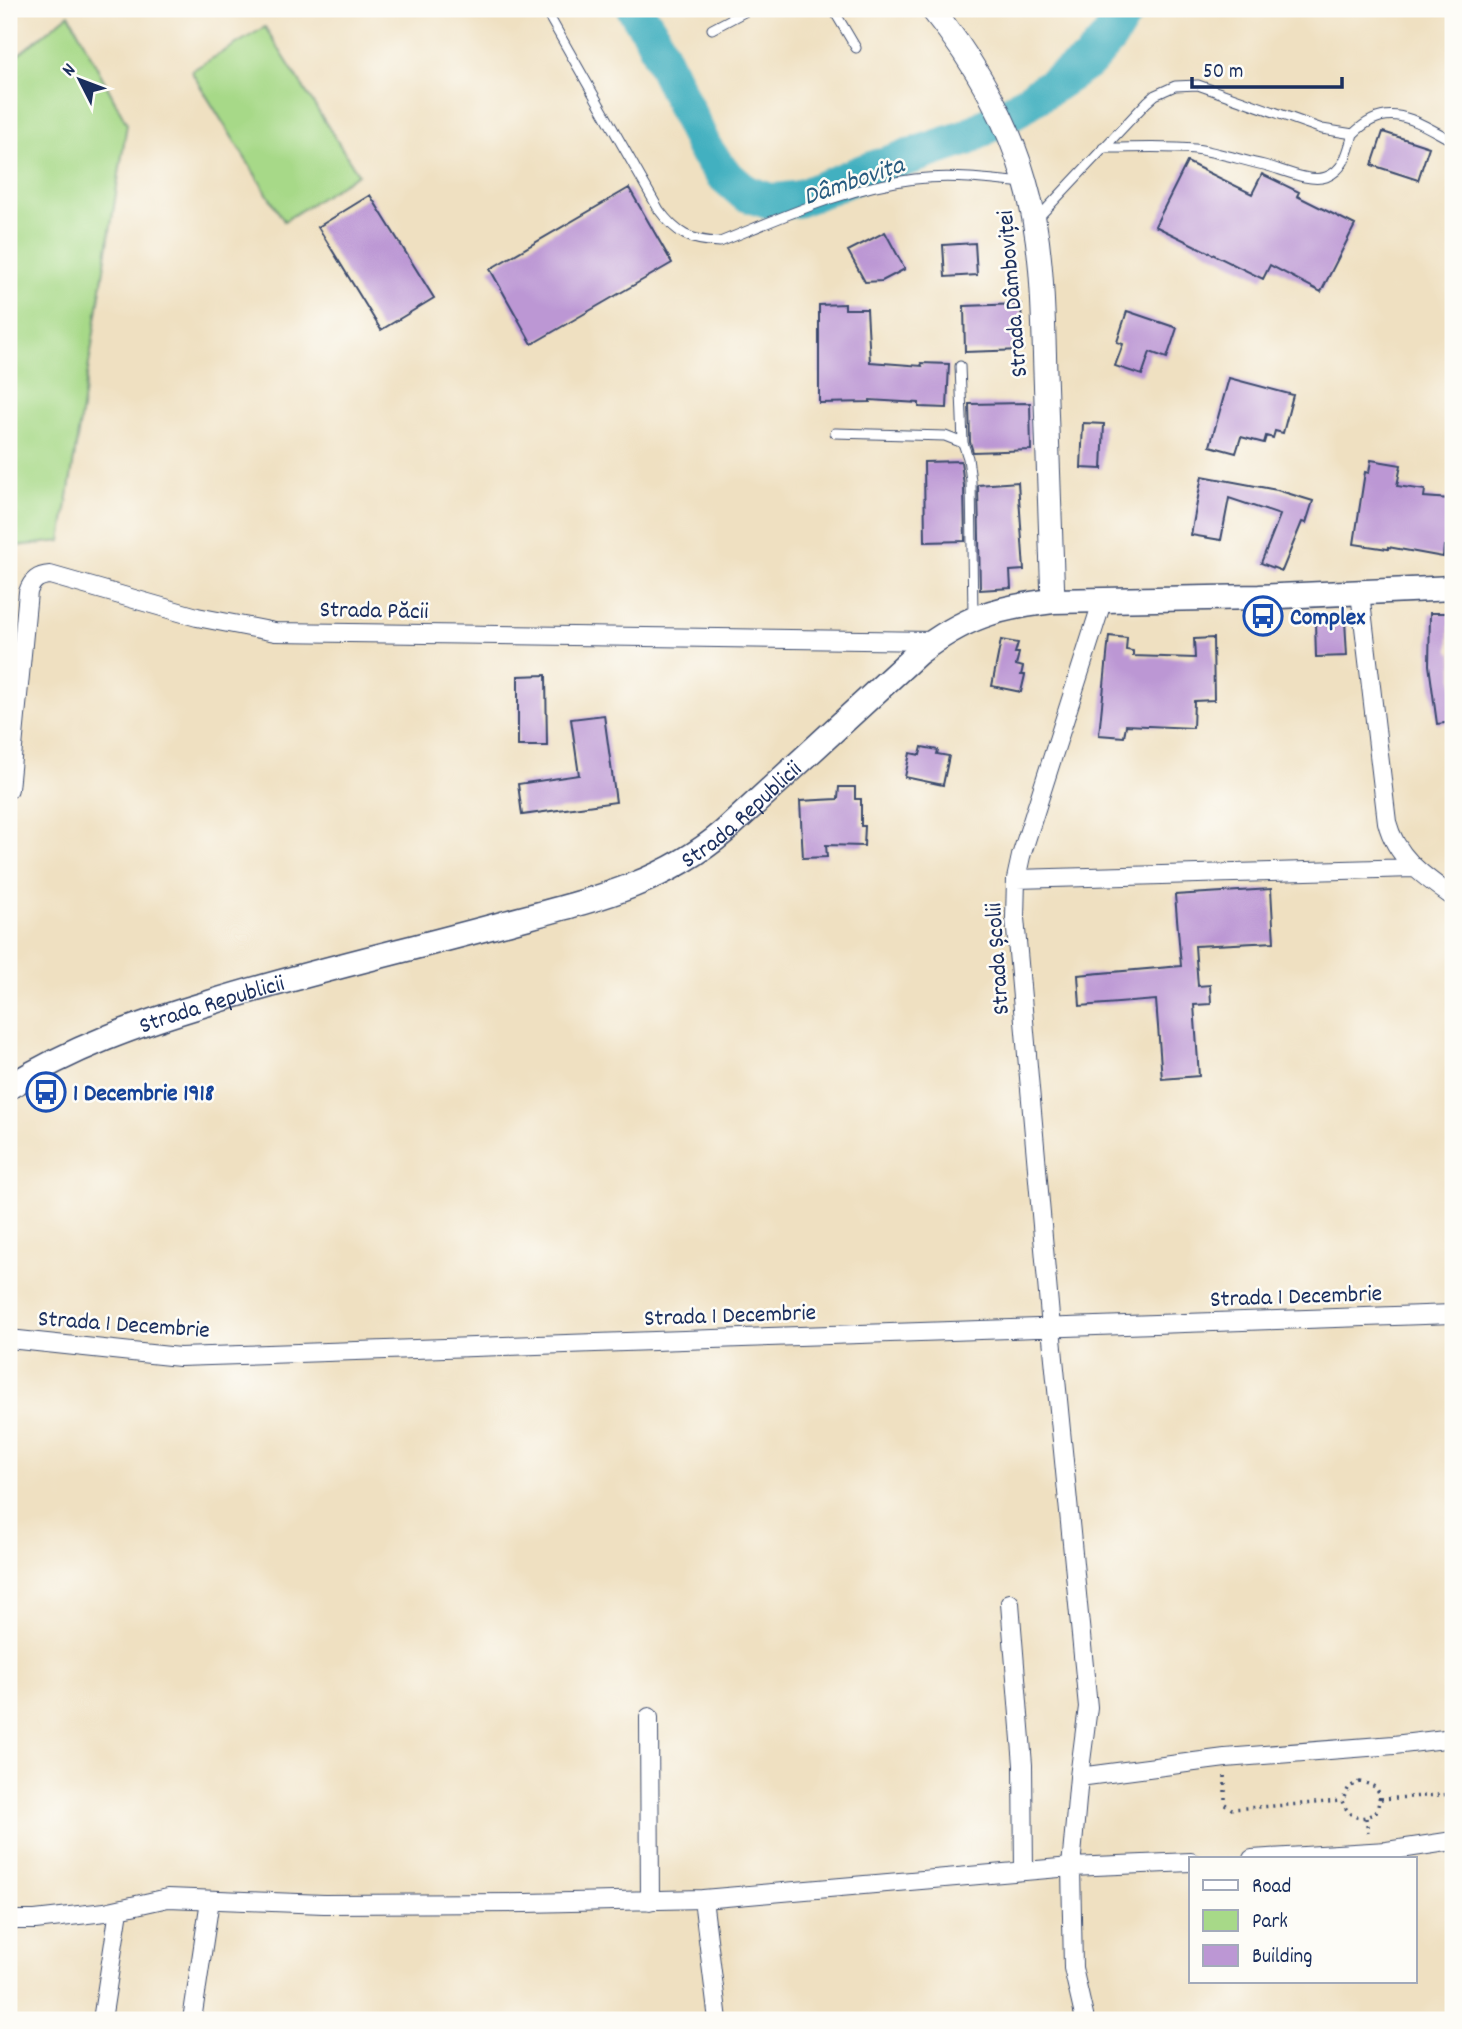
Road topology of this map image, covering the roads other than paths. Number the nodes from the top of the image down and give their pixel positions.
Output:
1 (545, 9) edge
2 (750, 9) edge
3 (833, 9) edge
4 (932, 9) edge
5 (712, 29) dead end
6 (856, 48) dead end
7 (1353, 134) junction
8 (1453, 141) edge
9 (1104, 148) junction
10 (1025, 181) junction
11 (1034, 221) junction
12 (960, 366) dead end
13 (835, 433) dead end
14 (962, 443) junction
15 (1453, 588) edge
16 (1360, 593) junction
17 (1103, 599) junction
18 (1053, 601) junction
19 (973, 618) junction
20 (934, 641) junction
21 (9, 789) edge
22 (1415, 868) junction
23 (1016, 879) junction
24 (1453, 897) edge
25 (9, 1087) edge
26 (1453, 1314) edge
27 (1051, 1328) junction
28 (9, 1339) edge
29 (1010, 1603) dead end
30 (649, 1717) dead end
31 (1453, 1738) edge
32 (1079, 1777) junction
33 (1453, 1841) edge
34 (1286, 1857) edge
35 (1189, 1862) edge
36 (1071, 1867) junction
37 (1024, 1871) junction
38 (210, 1899) junction
39 (703, 1899) junction
40 (650, 1901) junction
41 (118, 1909) junction
42 (9, 1920) edge
43 (102, 2020) edge
44 (192, 2020) edge
45 (718, 2020) edge
46 (1085, 2020) edge

1 - 10 lane
2 - 5 lane
3 - 6 lane
4 - 10 street, Strada Dâmboviței
7 - 8 lane
7 - 9 lane
7 - 9 lane
9 - 11 lane
10 - 11 street, Strada Dâmboviței
11 - 18 street, Strada Dâmboviței
12 - 14 lane
13 - 14 lane
14 - 19 lane
15 - 16 main road, Strada Republicii
16 - 17 main road, Strada Republicii
16 - 22 street
17 - 18 main road, Strada Republicii
17 - 23 street, Strada Școlii
18 - 19 main road, Strada Republicii
19 - 20 main road, Strada Republicii
20 - 21 street, Strada Păcii
20 - 25 main road, Strada Republicii
22 - 23 street
22 - 24 street
23 - 27 street, Strada Școlii
26 - 27 street, Strada 1 Decembrie
27 - 28 street, Strada 1 Decembrie
27 - 32 street, Strada Școlii
29 - 37 street
30 - 40 street
31 - 32 street
32 - 36 street, Strada Școlii
33 - 34 street
35 - 36 street
36 - 37 street
36 - 46 street, Strada Școlii
37 - 39 street
38 - 40 street
38 - 41 street
38 - 44 street
39 - 40 street
39 - 45 street
41 - 42 street
41 - 43 street

